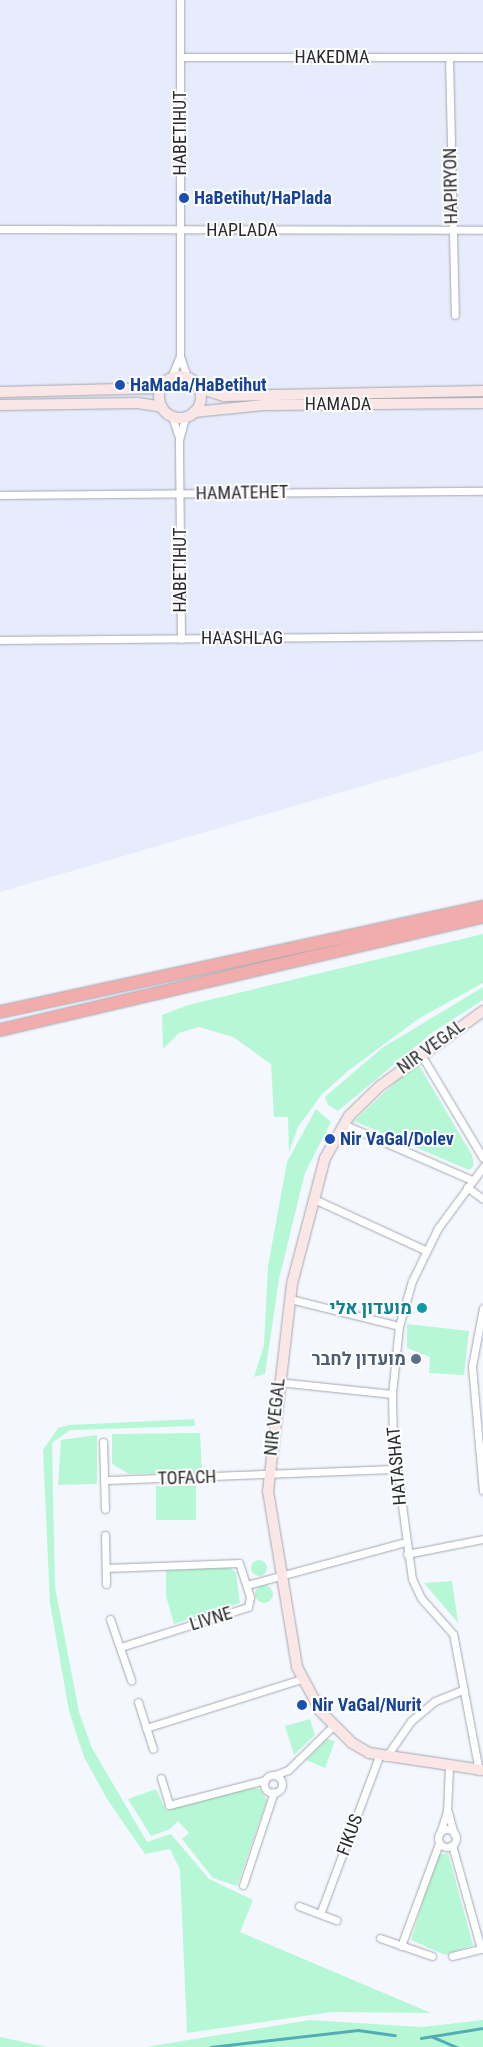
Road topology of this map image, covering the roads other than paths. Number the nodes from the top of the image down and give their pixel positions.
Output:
1 (180, 0) edge
2 (180, 57) junction
3 (449, 57) junction
4 (483, 57) edge
5 (0, 229) edge
6 (179, 229) junction
7 (452, 230) junction
8 (483, 230) edge
9 (455, 315) dead end
10 (180, 356) junction
11 (187, 377) junction
12 (171, 378) junction
13 (161, 388) junction
14 (199, 388) junction
15 (483, 391) edge
16 (0, 392) edge
17 (483, 403) edge
18 (0, 405) edge
19 (162, 407) junction
20 (190, 415) junction
21 (172, 416) junction
22 (179, 440) junction
23 (483, 491) edge
24 (180, 494) junction
25 (0, 495) edge
26 (483, 636) edge
27 (181, 639) junction
28 (0, 640) edge
29 (483, 906) edge
30 (483, 917) edge
31 (483, 1011) edge
32 (0, 1012) edge
33 (0, 1030) edge
34 (420, 1053) junction
35 (343, 1124) junction
36 (483, 1158) edge
37 (483, 1167) edge
38 (472, 1180) junction
39 (467, 1187) junction
40 (314, 1199) junction
41 (483, 1199) edge
42 (425, 1250) junction
43 (290, 1299) junction
44 (483, 1308) edge
45 (399, 1326) junction
46 (278, 1382) junction
47 (392, 1394) junction
48 (103, 1442) dead end
49 (397, 1469) junction
50 (269, 1476) junction
51 (105, 1480) junction
52 (483, 1491) edge
53 (105, 1509) dead end
54 (105, 1535) dead end
55 (483, 1539) edge
56 (405, 1542) junction
57 (407, 1554) junction
58 (106, 1568) junction
59 (280, 1579) junction
60 (106, 1584) dead end
61 (247, 1585) junction
62 (110, 1619) dead end
63 (120, 1647) junction
64 (301, 1679) junction
65 (131, 1680) dead end
66 (464, 1689) junction
67 (138, 1702) dead end
68 (333, 1726) junction
69 (146, 1728) junction
70 (153, 1749) dead end
71 (383, 1757) junction
72 (449, 1768) junction
73 (288, 1770) junction
74 (481, 1770) edge
75 (275, 1775) junction
76 (161, 1778) dead end
77 (266, 1780) junction
78 (282, 1783) junction
79 (274, 1792) junction
80 (448, 1811) junction
81 (440, 1833) junction
82 (454, 1834) junction
83 (440, 1843) junction
84 (452, 1845) junction
85 (243, 1884) dead end
86 (299, 1906) dead end
87 (320, 1914) junction
88 (336, 1920) dead end
89 (380, 1938) dead end
90 (401, 1946) junction
91 (482, 1949) edge
92 (432, 1956) dead end
93 (452, 1956) dead end

1 - 2 street, HABETIHUT
2 - 3 street, HAKEDMA
2 - 6 street, HABETIHUT
3 - 4 street, HAKEDMA
3 - 7 street, HAPIRYON
5 - 6 street, HAPLADA
6 - 7 street, HAPLADA
6 - 10 street, HABETIHUT
7 - 8 street, HAPLADA
7 - 9 street, HAPIRYON
10 - 11 street, HABETIHUT
10 - 12 street, HABETIHUT
11 - 12 street
11 - 14 street
12 - 13 street
13 - 16 street
13 - 19 street
14 - 15 street, HAMADA
14 - 20 street
17 - 20 street, HAMADA
18 - 19 street
19 - 21 street
20 - 21 street
20 - 22 street, HABETIHUT
21 - 22 street, HABETIHUT
22 - 24 street, HABETIHUT
23 - 24 street, HAMATEHET
24 - 25 street, HAMATEHET
24 - 27 street, HABETIHUT
26 - 27 street, HAASHLAG
27 - 28 street, HAASHLAG
29 - 32 highway
30 - 33 highway
31 - 34 street, NIR VEGAL
34 - 35 street, NIR VEGAL
34 - 36 street
35 - 38 street
35 - 40 street, NIR VEGAL
37 - 38 street, HATASHAT
38 - 39 street, HATASHAT
39 - 41 street
39 - 42 street, HATASHAT
40 - 42 street
40 - 43 street, NIR VEGAL
42 - 45 street, HATASHAT
43 - 45 street
43 - 46 street, NIR VEGAL
44 - 52 street
45 - 47 street, HATASHAT
46 - 47 street
46 - 50 street, NIR VEGAL
47 - 49 street, HATASHAT
48 - 51 street
49 - 50 street, TOFACH
49 - 56 street, HATASHAT
50 - 51 street, TOFACH
50 - 59 street, NIR VEGAL
51 - 53 street
54 - 58 street
55 - 57 street
56 - 57 street, HATASHAT
56 - 59 street, LIVNE
57 - 66 street, HATASHAT
58 - 60 street
58 - 61 street
59 - 61 street, LIVNE
59 - 64 street, NIR VEGAL
61 - 63 street, LIVNE
62 - 63 street
63 - 65 street
64 - 68 street, NIR VEGAL
64 - 69 street
66 - 71 street, FIKUS
66 - 74 street, HATASHAT
67 - 69 street
68 - 71 street, NIR VEGAL
68 - 73 street
69 - 70 street
71 - 72 street, NIR VEGAL
71 - 87 street, FIKUS
72 - 74 street, NIR VEGAL
72 - 80 street
73 - 75 street
73 - 78 street
75 - 77 street
75 - 78 street
76 - 77 street
77 - 79 street
78 - 79 street
79 - 85 street
80 - 81 street
80 - 82 street
81 - 82 street
81 - 83 street
82 - 84 street
83 - 84 street
83 - 90 street
84 - 91 street
86 - 87 street
87 - 88 street
89 - 90 street
90 - 92 street
91 - 93 street

